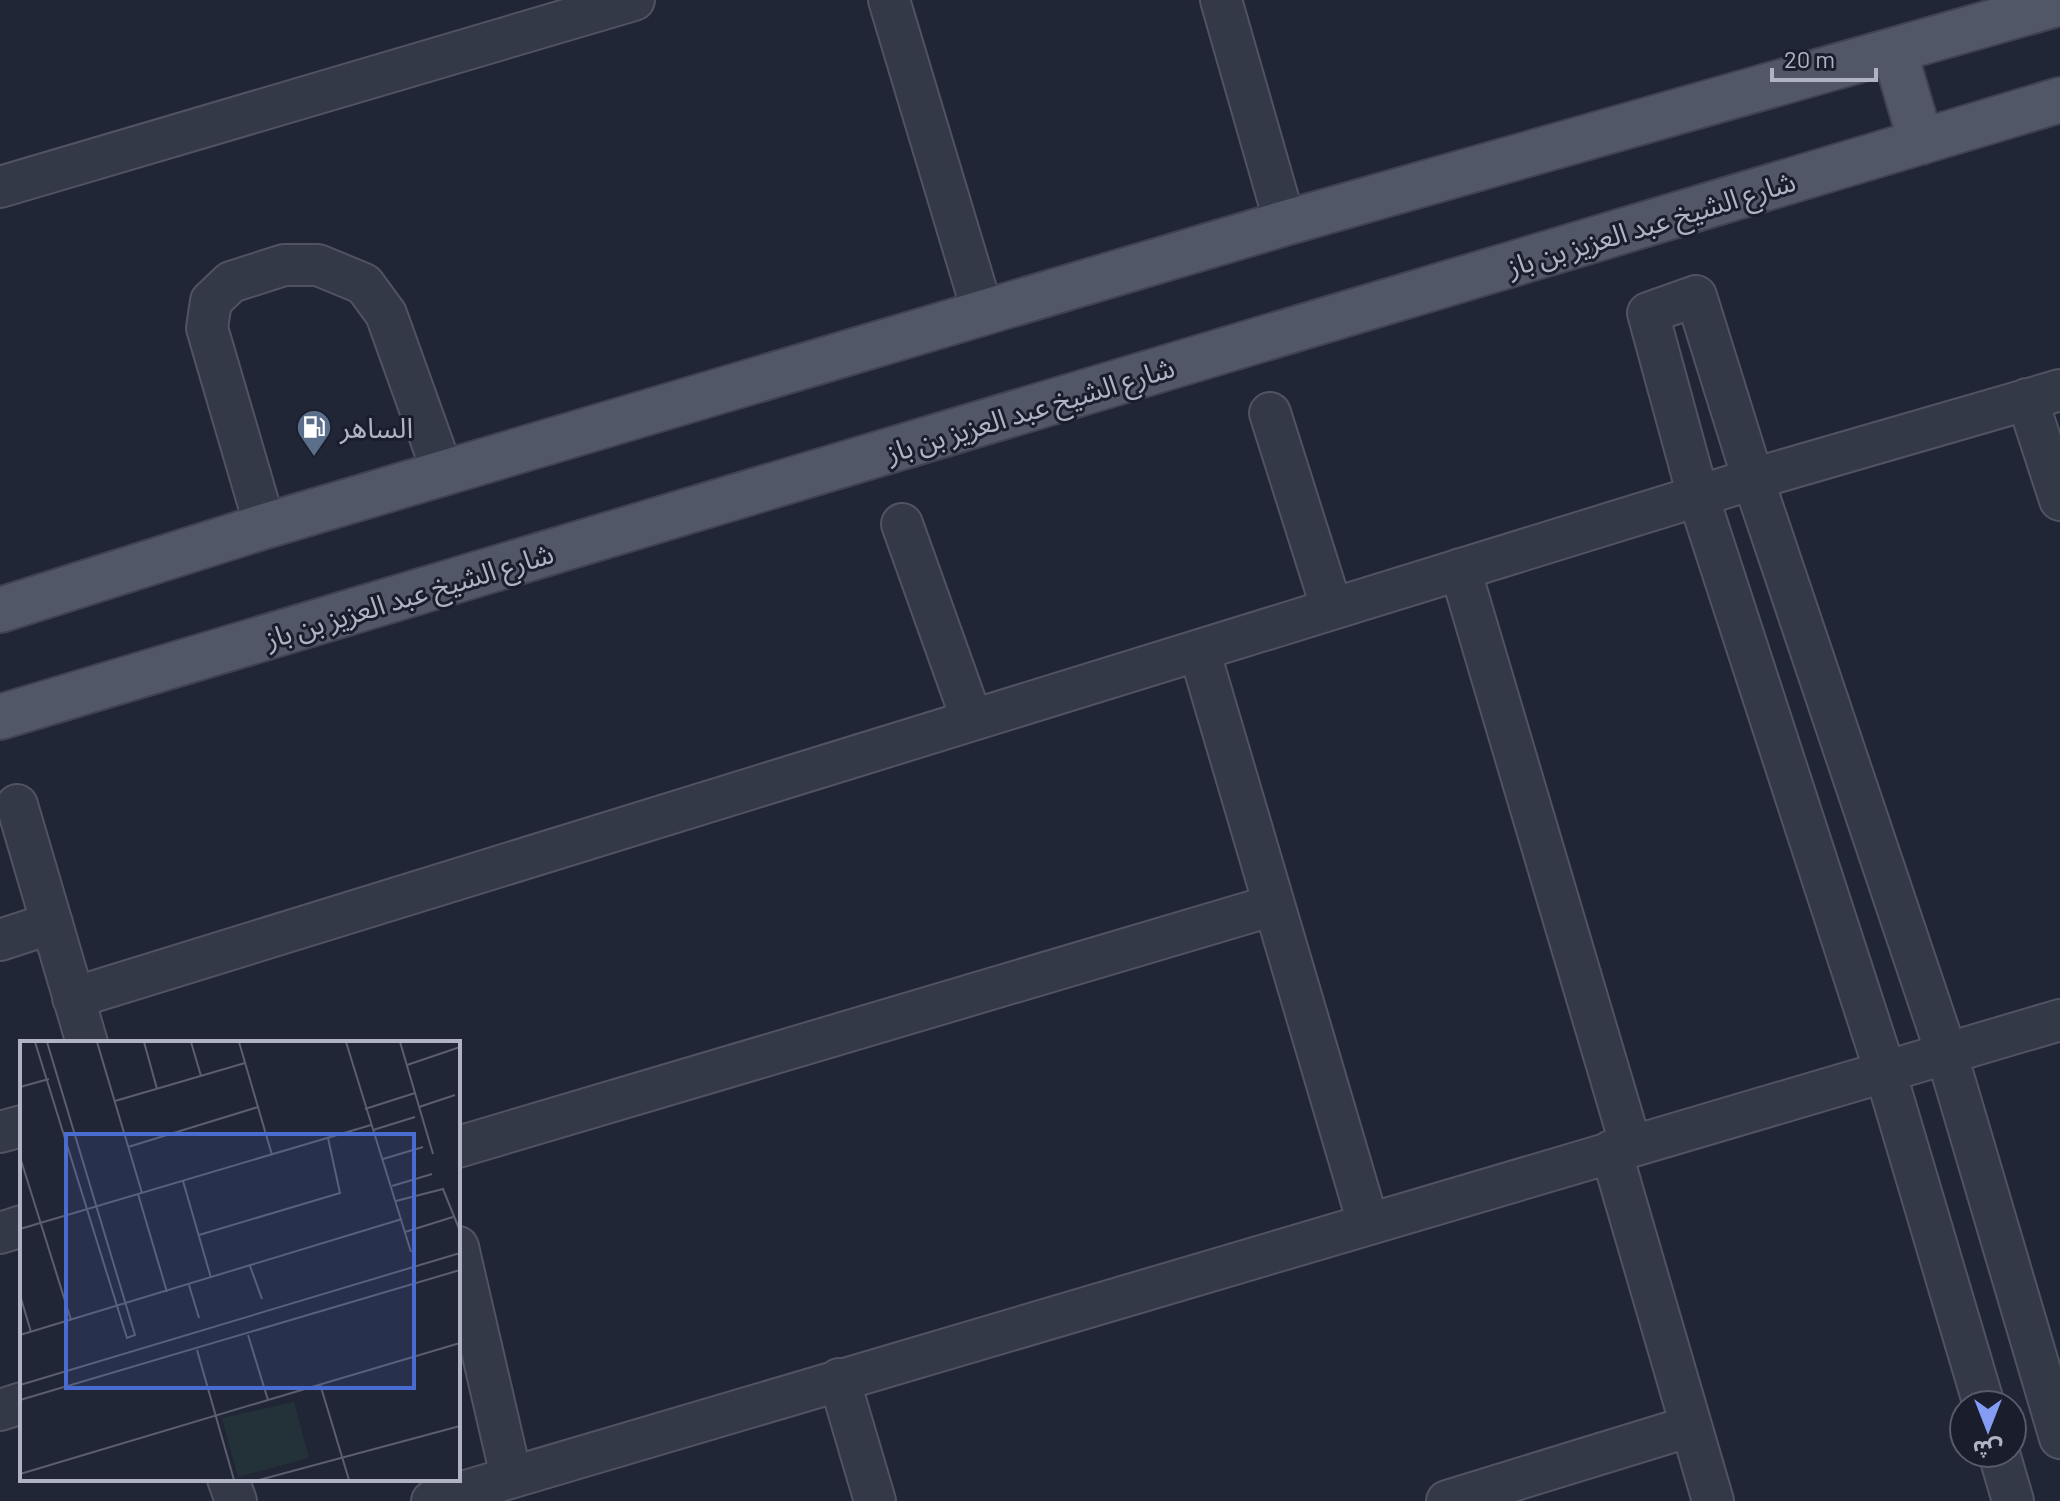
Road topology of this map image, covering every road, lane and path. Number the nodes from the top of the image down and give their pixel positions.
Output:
1 (634, 0) edge
2 (889, 0) edge
3 (1221, 0) edge
4 (2060, 3) edge
5 (551, 12) edge
6 (1894, 50) junction
7 (2060, 100) edge
8 (1921, 142) junction
9 (0, 187) edge
10 (1285, 223) junction
11 (983, 313) junction
12 (2044, 394) edge
13 (1270, 413) dead end
14 (443, 473) junction
15 (1753, 479) junction
16 (1698, 496) junction
17 (2060, 500) edge
18 (902, 524) dead end
19 (265, 526) junction
20 (1460, 569) junction
21 (1332, 609) junction
22 (0, 610) edge
23 (1199, 650) junction
24 (0, 717) edge
25 (972, 720) junction
26 (17, 805) dead end
27 (1274, 905) junction
28 (52, 923) junction
29 (0, 940) edge
30 (73, 998) junction
31 (2060, 1020) edge
32 (86, 1041) edge
33 (1947, 1055) junction
34 (1885, 1071) junction
35 (20, 1127) edge
36 (0, 1132) edge
37 (460, 1146) edge
38 (1621, 1148) junction
39 (1368, 1223) junction
40 (20, 1227) edge
41 (0, 1233) edge
42 (460, 1256) edge
43 (839, 1379) junction
44 (1979, 1389) edge
45 (20, 1404) edge
46 (0, 1410) edge
47 (1691, 1426) junction
48 (2060, 1438) edge
49 (2004, 1469) edge
50 (511, 1476) junction
51 (229, 1481) edge
52 (236, 1501) edge
53 (432, 1501) edge
54 (875, 1501) edge
55 (1447, 1501) edge
56 (1713, 1501) edge
57 (2013, 1501) edge

1 - 5 street
2 - 11 street
3 - 10 street
4 - 6 main road
5 - 9 street
6 - 8 main road
6 - 10 main road
7 - 8 main road, شارع الشيخ عبد العزيز بن باز
8 - 24 main road, شارع الشيخ عبد العزيز بن باز
10 - 11 main road
11 - 14 main road
12 - 15 street
12 - 17 street
13 - 21 street
14 - 19 main road
14 - 19 street
15 - 16 street
15 - 16 street
15 - 33 street
16 - 20 street
16 - 34 street
18 - 25 street
19 - 22 main road
20 - 21 street
20 - 38 street
21 - 23 street
23 - 25 street
23 - 27 street
25 - 30 street
26 - 28 street
27 - 37 street
27 - 39 street
28 - 29 street
28 - 30 street
30 - 32 street
31 - 33 street
33 - 34 street
33 - 48 street
34 - 38 street
34 - 44 street
35 - 36 street
38 - 39 street
38 - 47 street
39 - 43 street
40 - 41 street
42 - 50 street
43 - 50 street
43 - 54 street
45 - 46 street
47 - 55 street
47 - 56 street
49 - 57 street
50 - 53 street
51 - 52 street

